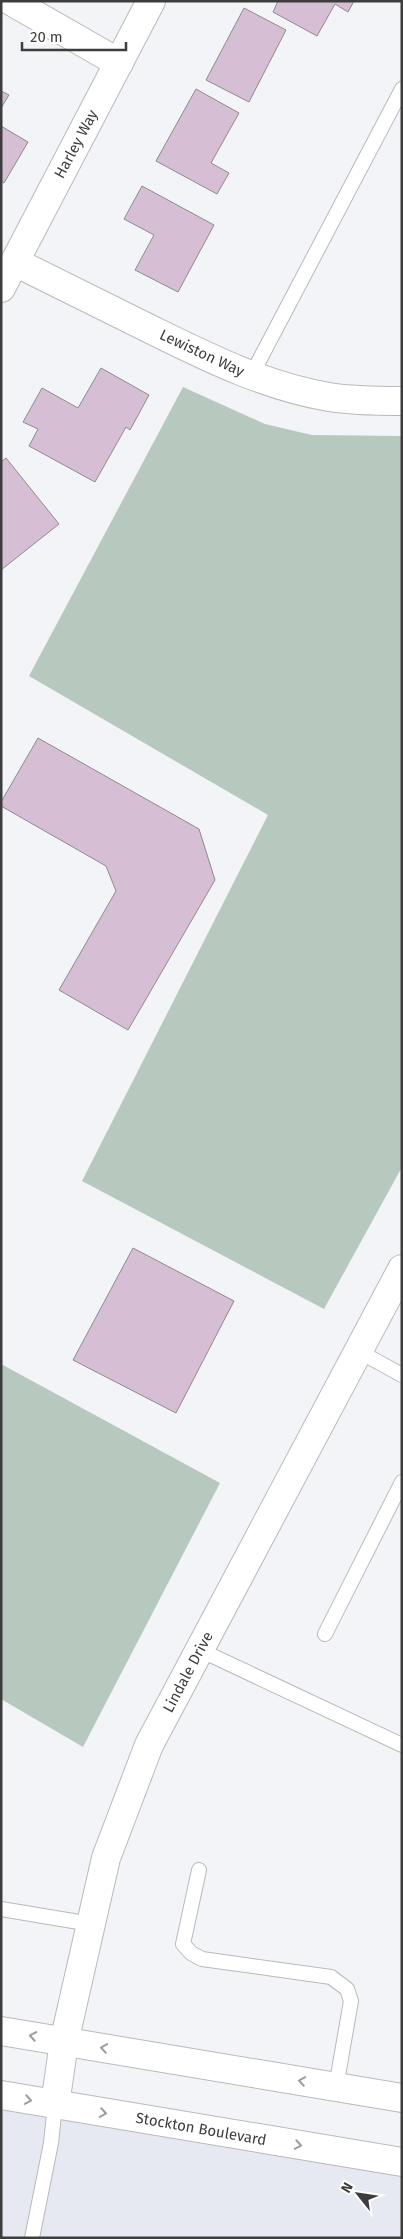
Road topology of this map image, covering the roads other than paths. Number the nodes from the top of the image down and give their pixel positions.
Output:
1 (11, 1) edge
2 (152, 1) edge
3 (119, 63) junction
4 (402, 89) edge
5 (15, 262) junction
6 (1, 288) edge
7 (251, 376) junction
8 (402, 401) edge
9 (402, 1269) edge
10 (358, 1352) junction
11 (402, 1375) edge
12 (402, 1482) edge
13 (325, 1634) dead end
14 (200, 1650) junction
15 (402, 1745) edge
16 (199, 1870) dead end
17 (1, 1909) edge
18 (90, 1924) junction
19 (1, 2031) edge
20 (64, 2042) junction
21 (336, 2087) junction
22 (1, 2095) edge
23 (402, 2098) edge
24 (55, 2105) junction
25 (402, 2162) edge
26 (32, 2238) edge

1 - 3 street
2 - 3 street, Harley Way
3 - 5 street, Harley Way
4 - 7 lane
5 - 6 street, Harley Way
5 - 7 street, Lewiston Way
7 - 8 street, Lewiston Way
9 - 10 street, Lindale Drive
10 - 11 lane
10 - 14 street, Lindale Drive
12 - 13 lane
14 - 15 lane
14 - 18 street, Lindale Drive
16 - 21 lane
17 - 18 lane
18 - 20 street, Lindale Drive
20 -> 19 street
21 -> 20 street
20 - 24 street, Lindale Drive
21 - 23 street
22 -> 24 street, Stockton Boulevard
24 -> 25 street, Stockton Boulevard
24 - 26 lane

